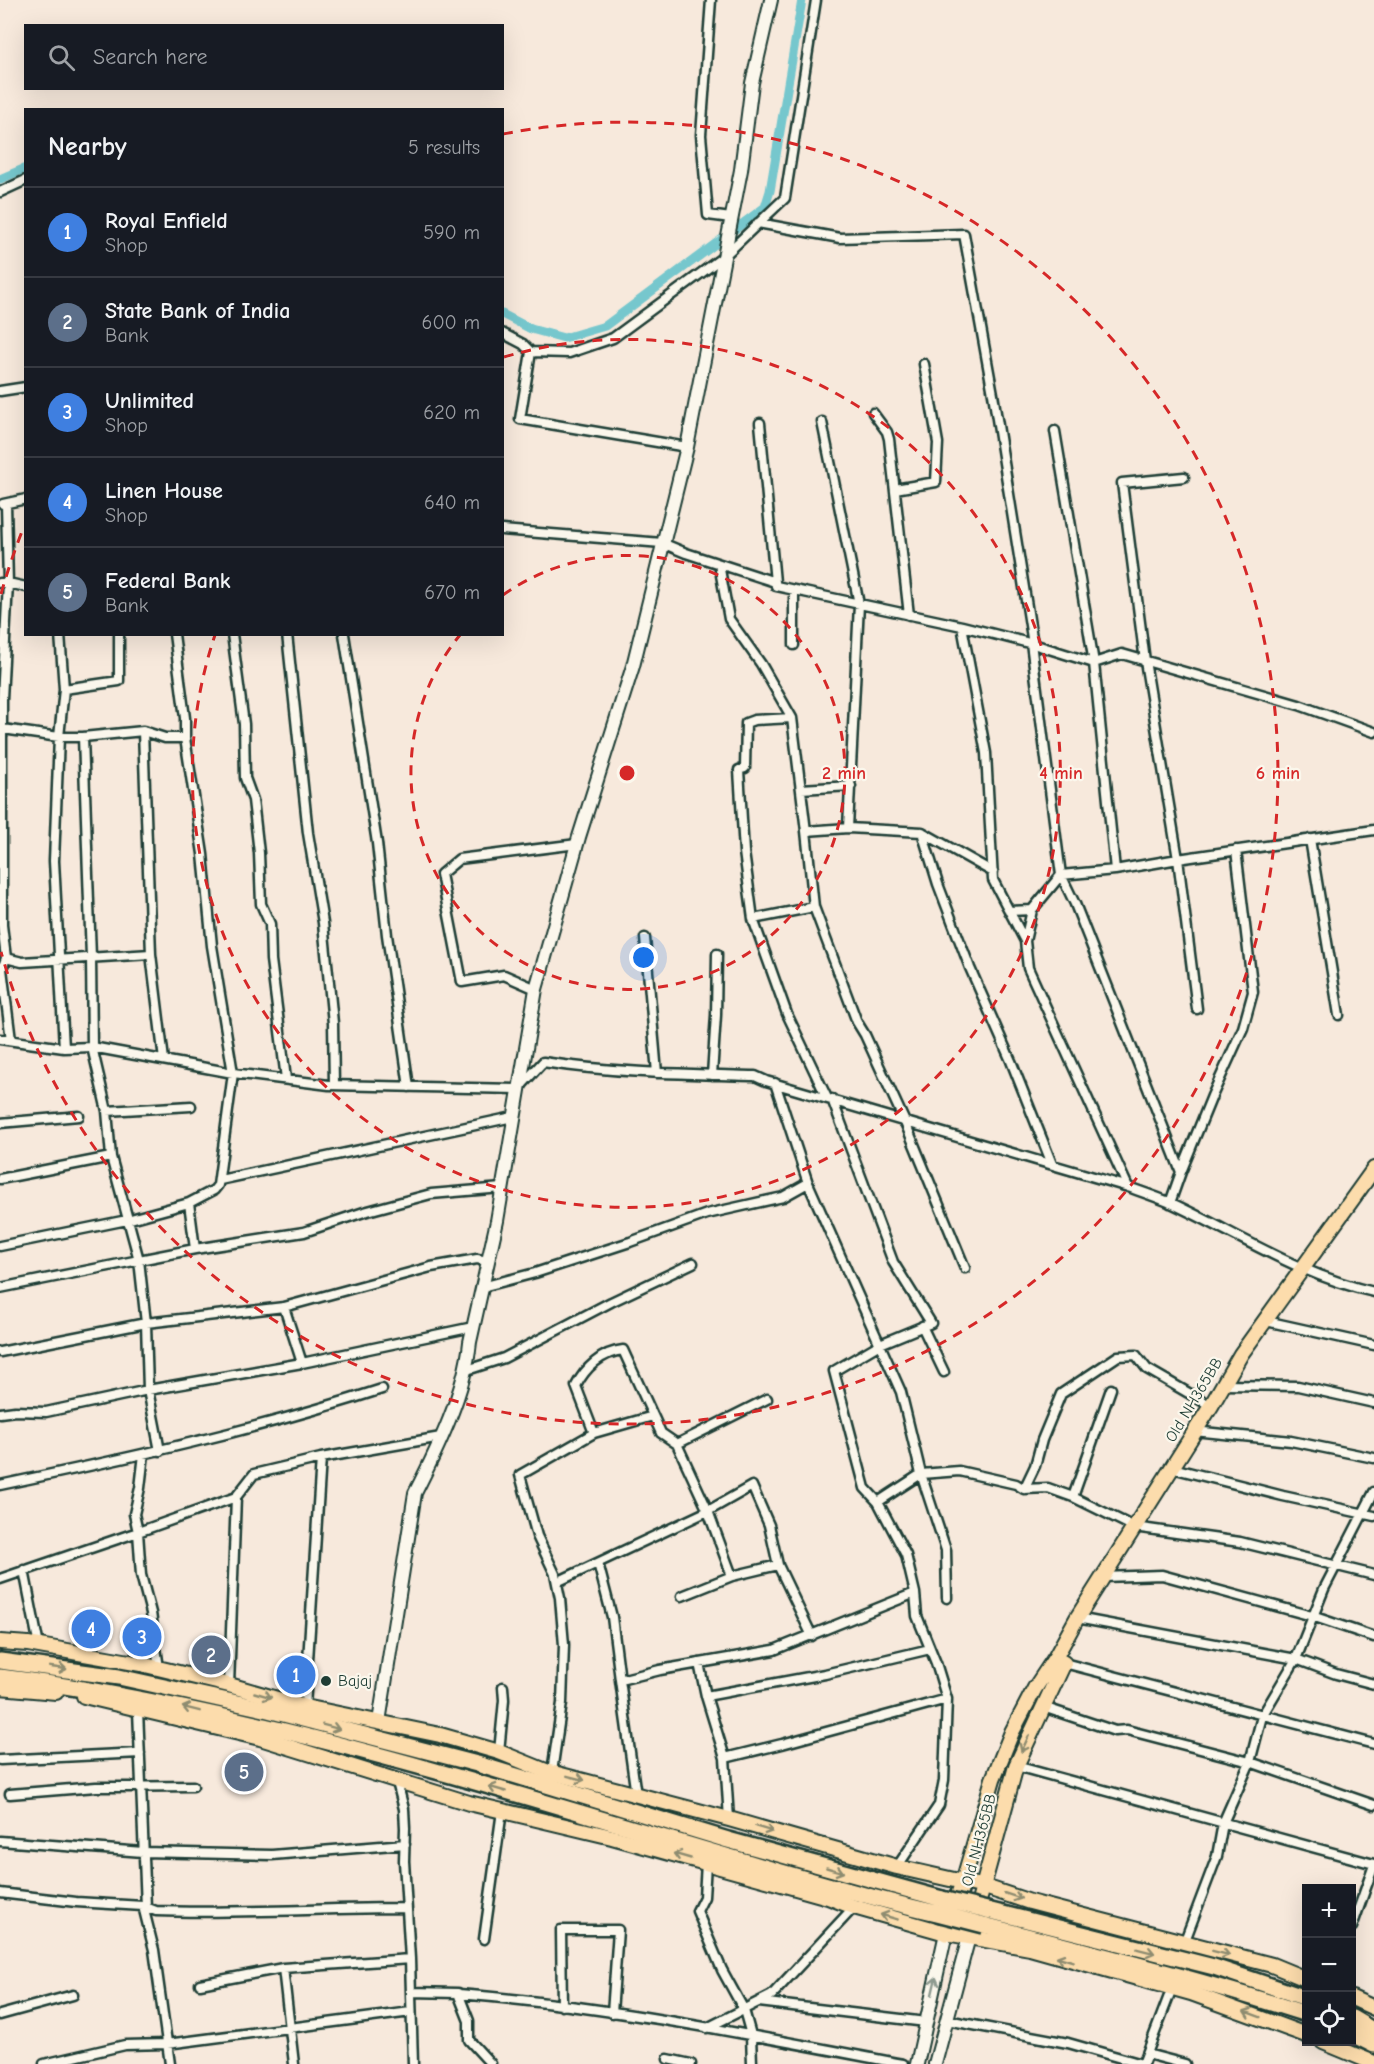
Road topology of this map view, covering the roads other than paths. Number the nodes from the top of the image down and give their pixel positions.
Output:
1 (711, 0) edge
2 (771, 0) edge
3 (816, 0) edge
4 (24, 181) edge
5 (0, 192) edge
6 (731, 218) junction
7 (758, 223) junction
8 (723, 257) junction
9 (504, 334) edge
10 (531, 352) junction
11 (924, 364) dead end
12 (24, 387) edge
13 (0, 391) edge
14 (873, 413) dead end
15 (822, 422) dead end
16 (760, 423) dead end
17 (1055, 431) dead end
18 (687, 447) junction
19 (1184, 477) dead end
20 (895, 489) junction
21 (24, 499) edge
22 (3, 504) edge
23 (504, 530) edge
24 (662, 543) junction
25 (719, 564) junction
26 (775, 582) junction
27 (4, 583) edge
28 (24, 587) edge
29 (794, 590) junction
30 (860, 604) junction
31 (909, 615) junction
32 (962, 626) junction
33 (60, 636) edge
34 (119, 636) edge
35 (174, 636) edge
36 (232, 636) edge
37 (287, 636) edge
38 (344, 636) edge
39 (1032, 644) junction
40 (794, 645) dead end
41 (1145, 661) junction
42 (1094, 663) junction
43 (64, 689) junction
44 (792, 718) junction
45 (3, 729) junction
46 (143, 731) junction
47 (1374, 732) edge
48 (59, 737) junction
49 (82, 737) junction
50 (185, 738) junction
51 (851, 786) junction
52 (801, 789) junction
53 (848, 828) junction
54 (1374, 830) edge
55 (806, 831) junction
56 (922, 832) junction
57 (1310, 839) junction
58 (577, 844) junction
59 (1236, 850) junction
60 (1178, 859) junction
61 (1115, 870) junction
62 (993, 872) junction
63 (1061, 874) junction
64 (1, 883) edge
65 (814, 907) junction
66 (1032, 910) junction
67 (1010, 911) junction
68 (753, 919) junction
69 (645, 938) dead end
70 (1025, 940) junction
71 (4, 952) edge
72 (151, 954) junction
73 (717, 954) dead end
74 (91, 957) junction
75 (60, 961) junction
76 (536, 989) junction
77 (1197, 1008) dead end
78 (1339, 1015) dead end
79 (0, 1038) edge
80 (10, 1040) junction
81 (92, 1047) junction
82 (64, 1048) junction
83 (164, 1060) junction
84 (233, 1072) junction
85 (657, 1073) junction
86 (712, 1075) junction
87 (286, 1079) junction
88 (775, 1083) junction
89 (334, 1085) junction
90 (409, 1087) junction
91 (518, 1089) junction
92 (829, 1098) junction
93 (191, 1106) dead end
94 (107, 1111) junction
95 (79, 1116) dead end
96 (513, 1117) junction
97 (904, 1120) junction
98 (0, 1123) edge
99 (111, 1158) junction
100 (1052, 1164) junction
101 (1374, 1169) edge
102 (1181, 1172) junction
103 (0, 1179) edge
104 (220, 1180) junction
105 (808, 1183) junction
106 (1128, 1187) junction
107 (502, 1188) junction
108 (189, 1203) junction
109 (1170, 1203) junction
110 (127, 1220) junction
111 (0, 1246) edge
112 (195, 1249) junction
113 (139, 1260) junction
114 (488, 1261) junction
115 (693, 1263) dead end
116 (965, 1268) dead end
117 (1303, 1269) junction
118 (482, 1287) junction
119 (0, 1288) edge
120 (1374, 1292) edge
121 (284, 1306) junction
122 (1266, 1322) junction
123 (147, 1323) junction
124 (922, 1326) junction
125 (473, 1327) junction
126 (880, 1344) junction
127 (1374, 1346) edge
128 (0, 1352) edge
129 (302, 1363) junction
130 (464, 1371) junction
131 (944, 1372) dead end
132 (1222, 1384) junction
133 (382, 1389) dead end
134 (1111, 1389) dead end
135 (148, 1390) junction
136 (767, 1399) dead end
137 (1374, 1402) edge
138 (1211, 1406) junction
139 (0, 1413) edge
140 (653, 1416) junction
141 (1194, 1431) junction
142 (594, 1433) junction
143 (441, 1437) junction
144 (677, 1444) junction
145 (160, 1451) junction
146 (144, 1455) junction
147 (321, 1458) junction
148 (1374, 1458) edge
149 (1172, 1468) junction
150 (921, 1474) junction
151 (0, 1485) edge
152 (1024, 1489) junction
153 (1374, 1492) edge
154 (236, 1497) junction
155 (1073, 1497) junction
156 (878, 1502) junction
157 (708, 1511) junction
158 (1364, 1513) junction
159 (1374, 1516) edge
160 (1134, 1527) junction
161 (138, 1532) junction
162 (598, 1563) junction
163 (778, 1565) junction
164 (1336, 1565) junction
165 (24, 1570) junction
166 (1374, 1575) edge
167 (732, 1576) junction
168 (1103, 1577) junction
169 (0, 1579) edge
170 (557, 1582) junction
171 (915, 1593) junction
172 (682, 1596) dead end
173 (947, 1598) dead end
174 (1312, 1616) junction
175 (1077, 1618) junction
176 (812, 1636) junction
177 (1374, 1637) edge
178 (0, 1642) edge
179 (39, 1646) junction
180 (930, 1649) junction
181 (1296, 1659) junction
182 (1060, 1660) junction
183 (0, 1661) edge
184 (699, 1663) junction
185 (159, 1668) junction
186 (0, 1677) edge
187 (620, 1680) junction
188 (1374, 1684) edge
189 (229, 1685) junction
190 (0, 1687) edge
191 (503, 1687) dead end
192 (706, 1696) junction
193 (947, 1699) junction
194 (305, 1707) junction
195 (1043, 1707) junction
196 (138, 1710) junction
197 (1262, 1716) junction
198 (379, 1722) junction
199 (1374, 1744) edge
200 (499, 1752) junction
201 (140, 1753) junction
202 (725, 1758) junction
203 (0, 1760) edge
204 (1250, 1762) junction
205 (1016, 1766) junction
206 (552, 1772) junction
207 (398, 1782) junction
208 (140, 1786) junction
209 (192, 1786) dead end
210 (10, 1794) dead end
211 (636, 1795) junction
212 (1374, 1805) edge
213 (502, 1811) junction
214 (729, 1818) junction
215 (1223, 1823) junction
216 (0, 1841) edge
217 (405, 1844) junction
218 (143, 1852) junction
219 (706, 1863) junction
220 (1374, 1865) edge
221 (897, 1867) junction
222 (963, 1882) junction
223 (985, 1887) junction
224 (0, 1893) edge
225 (145, 1906) junction
226 (939, 1906) junction
227 (854, 1907) junction
228 (406, 1908) junction
229 (1356, 1916) edge
230 (946, 1933) junction
231 (969, 1937) junction
232 (484, 1939) dead end
233 (1184, 1943) junction
234 (410, 1959) junction
235 (283, 1968) junction
236 (1302, 1977) edge
237 (200, 1984) dead end
238 (1172, 1988) junction
239 (411, 1992) junction
240 (459, 1994) junction
241 (73, 1995) dead end
242 (1302, 1997) edge
243 (1356, 2000) edge
244 (759, 2002) junction
245 (562, 2006) junction
246 (1374, 2008) edge
247 (744, 2010) junction
248 (411, 2012) junction
249 (612, 2013) junction
250 (1302, 2013) edge
251 (0, 2015) edge
252 (947, 2020) junction
253 (1356, 2020) edge
254 (926, 2022) junction
255 (289, 2027) junction
256 (706, 2028) junction
257 (1374, 2031) edge
258 (1302, 2033) edge
259 (751, 2036) junction
260 (1356, 2036) edge
261 (167, 2044) junction
262 (1374, 2045) edge
263 (1333, 2046) edge
264 (1147, 2054) junction
265 (668, 2059) dead end
266 (1374, 2063) edge
267 (44, 2064) edge
268 (170, 2064) edge
269 (294, 2064) edge
270 (413, 2064) edge
271 (491, 2064) edge
272 (691, 2064) edge
273 (752, 2064) edge
274 (903, 2064) edge
275 (916, 2064) edge
276 (935, 2064) edge
277 (1142, 2064) edge
278 (1185, 2064) edge

1 - 6 street
2 - 6 street
3 - 7 street
4 - 5 street
6 - 8 street
7 - 8 street
7 - 39 street
8 - 10 street
8 - 18 street
9 - 10 street
10 - 18 street
11 - 20 street
12 - 13 street
14 - 20 street
15 - 30 street
16 - 26 street
17 - 42 street
18 - 24 street
19 - 41 street
20 - 31 street
21 - 22 street
22 - 27 street
23 - 24 street
24 - 25 street
24 - 58 street
25 - 26 street
25 - 44 street
26 - 29 street
27 - 28 street
27 - 45 street
29 - 30 street
29 - 40 street
30 - 31 street
30 - 51 street
31 - 32 street
32 - 39 street
32 - 62 street
33 - 43 street
34 - 43 street
35 - 50 street
36 - 87 street
37 - 89 street
38 - 90 street
39 - 42 street
39 - 63 street
41 - 42 street
41 - 47 street
41 - 60 street
42 - 61 street
43 - 48 street
44 - 52 street
44 - 68 street
45 - 48 street
45 - 64 street
46 - 49 street
46 - 50 street
46 - 72 street
48 - 49 street
48 - 75 street
49 - 74 street
50 - 84 street
51 - 52 street
51 - 53 street
52 - 55 street
53 - 55 street
53 - 56 street
54 - 57 street
55 - 65 street
56 - 62 street
56 - 100 street
57 - 59 street
57 - 78 street
58 - 76 street
58 - 76 street
59 - 60 street
59 - 102 street
60 - 61 street
60 - 77 street
61 - 63 street
62 - 67 street
63 - 66 street
63 - 102 street
64 - 71 street
65 - 68 street
65 - 97 street
66 - 67 street
66 - 70 street
67 - 70 street
68 - 92 street
69 - 85 street
70 - 106 street
71 - 75 street
71 - 80 street
72 - 74 street
72 - 83 street
73 - 86 street
74 - 75 street
74 - 81 street
75 - 82 street
76 - 91 street
79 - 80 street
80 - 82 street
81 - 82 street
81 - 83 street
81 - 94 street
83 - 84 street
84 - 87 street
84 - 104 street
85 - 86 street
85 - 91 street
86 - 88 street
87 - 89 street
88 - 92 street
88 - 105 street
89 - 90 street
90 - 91 street
91 - 96 street
92 - 97 street
92 - 124 street
93 - 94 street
94 - 99 street
95 - 98 street
96 - 104 street
96 - 107 street
97 - 100 street
97 - 116 street
99 - 103 street
99 - 110 street
100 - 106 street
101 - 117 main road, Old NH365BB
102 - 109 street
104 - 108 street
105 - 118 street
105 - 126 street
106 - 109 street
107 - 112 street
107 - 114 street
108 - 110 street
108 - 112 street
109 - 117 street
110 - 111 street
110 - 113 street
112 - 113 street
113 - 119 street
113 - 123 street
114 - 118 street
114 - 121 street
115 - 130 street
117 - 120 street
117 - 122 main road, Old NH365BB
118 - 125 street
121 - 123 street
121 - 129 street
122 - 127 street
122 - 132 main road, Old NH365BB
123 - 128 street
123 - 135 street
124 - 126 street
124 - 131 street
125 - 129 street
125 - 130 street
126 - 150 street
126 - 156 street
129 - 135 street
130 - 143 street
132 - 137 street
132 - 138 main road, Old NH365BB
133 - 145 street
134 - 155 street
135 - 139 street
135 - 145 street
136 - 144 street
138 - 141 main road, Old NH365BB
138 - 152 street
140 - 142 street
140 - 142 street
140 - 144 street
141 - 148 street
141 - 149 main road, Old NH365BB
142 - 170 street
143 - 147 street
143 - 198 street
144 - 157 street
145 - 146 street
146 - 151 street
146 - 161 street
147 - 154 street
147 - 194 street
149 - 158 street
149 - 160 main road, Old NH365BB
150 - 152 street
150 - 156 street
150 - 173 street
152 - 155 street
153 - 158 street
154 - 161 street
154 - 189 street
155 - 160 street
156 - 171 street
157 - 162 street
157 - 163 street
157 - 167 street
158 - 159 street
158 - 164 street
160 - 164 street
160 - 168 main road, Old NH365BB
161 - 165 street
161 - 185 street
162 - 170 street
162 - 187 street
163 - 167 street
163 - 176 street
164 - 166 street
164 - 174 street
165 - 169 street
165 - 179 street
167 - 172 street
168 - 174 street
168 - 175 main road, Old NH365BB
170 - 206 street
171 - 176 street
171 - 180 street
174 - 177 street
174 - 181 street
175 - 181 street
175 - 182 main road, Old NH365BB
176 - 184 street
178 - 179 main road
179 - 185 main road
180 - 192 street
180 - 193 street
181 - 188 street
181 - 197 street
182 - 195 main road, Old NH365BB
182 - 197 street
182 - 222 main road, Old NH365BB
183 -> 226 highway
184 - 187 street
184 - 192 street
185 - 189 main road
226 -> 186 highway
187 - 211 street
189 -> 194 main road
190 - 196 main road
191 - 200 street
192 - 202 street
193 - 202 street
193 - 221 street
194 - 198 main road
195 - 204 street
195 -> 205 main road, Old NH365BB
196 - 201 street
196 - 207 main road
197 - 199 street
197 - 204 street
198 - 200 main road
200 - 206 main road
201 - 203 street
201 - 208 street
202 - 214 street
204 - 212 street
204 - 215 street
205 - 215 street
205 - 223 main road, Old NH365BB
206 -> 211 main road
207 - 213 main road
207 - 217 street
208 - 209 street
208 - 210 street
208 - 218 street
211 - 214 main road
219 -> 213 main road
213 - 232 street
214 -> 221 main road
215 - 220 street
215 - 233 street
216 - 218 street
217 - 218 street
217 - 228 street
218 - 225 street
219 - 227 main road
219 - 247 street
220 - 229 street
221 - 222 main road
222 - 223 main road
222 - 230 highway
223 - 231 main road, Old NH365BB
223 -> 233 main road
224 - 225 street
225 - 228 street
225 - 261 street
226 -> 242 highway, bridge
226 - 250 highway, bridge
230 -> 227 main road
227 - 244 street
228 - 234 street
230 - 231 main road
254 -> 230 street
238 -> 231 main road
231 - 252 street
233 -> 236 main road
234 - 235 street
234 - 239 street
235 - 237 street
235 - 255 street
258 -> 238 main road
238 - 264 street
239 - 240 street
239 - 248 street
240 - 245 street
240 - 271 street
241 - 251 street
243 - 246 main road
244 - 247 street
244 - 254 street
245 - 249 street
245 - 249 street
247 - 256 street
247 - 259 street
248 - 255 street
248 - 270 street
249 - 256 street
252 - 276 street
252 - 277 street
253 - 257 highway
254 - 275 street
255 - 261 street
255 - 269 street
256 - 259 street
259 - 273 street
259 - 274 street
260 - 262 highway
261 - 267 street
261 - 268 street
263 - 266 main road
264 - 277 street
264 - 278 street
265 - 272 street

